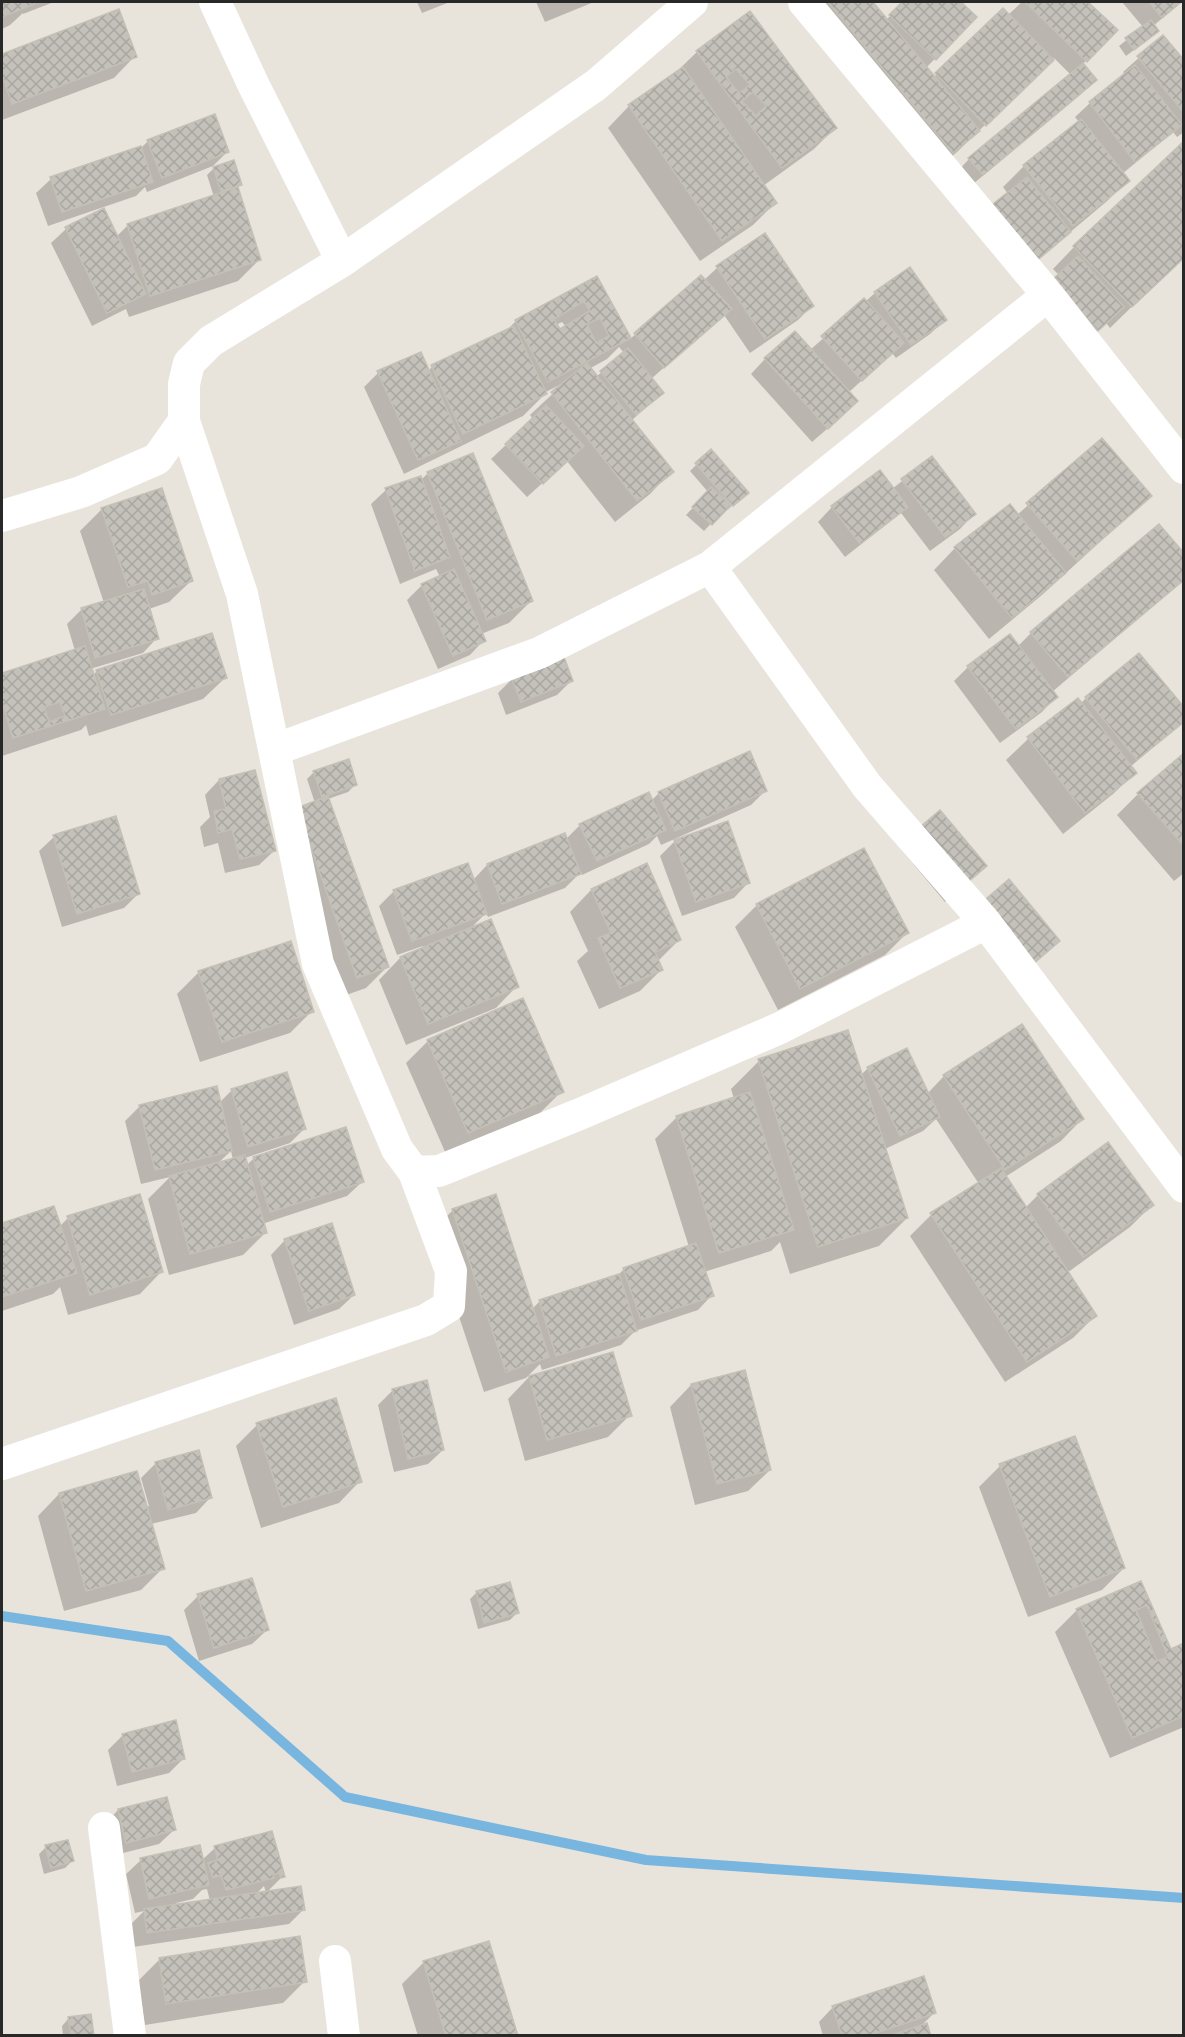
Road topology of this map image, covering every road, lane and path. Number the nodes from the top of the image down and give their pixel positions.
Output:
1 (215, 2) edge
2 (692, 2) edge
3 (804, 2) edge
4 (342, 261) junction
5 (1048, 295) junction
6 (184, 421) junction
7 (1184, 468) edge
8 (2, 516) edge
9 (710, 567) junction
10 (274, 750) junction
11 (986, 923) junction
12 (414, 1172) junction
13 (1184, 1187) edge
14 (2, 1464) edge
15 (104, 1828) dead end
16 (335, 1961) dead end
17 (130, 2036) edge
18 (344, 2036) edge

1 - 4 street
2 - 4 street
3 - 5 street
4 - 6 street
5 - 7 street
5 - 9 street
6 - 8 street
6 - 10 street
9 - 10 street
9 - 11 street
10 - 12 street
11 - 12 street
11 - 13 street
12 - 14 street
15 - 17 street
16 - 18 street

